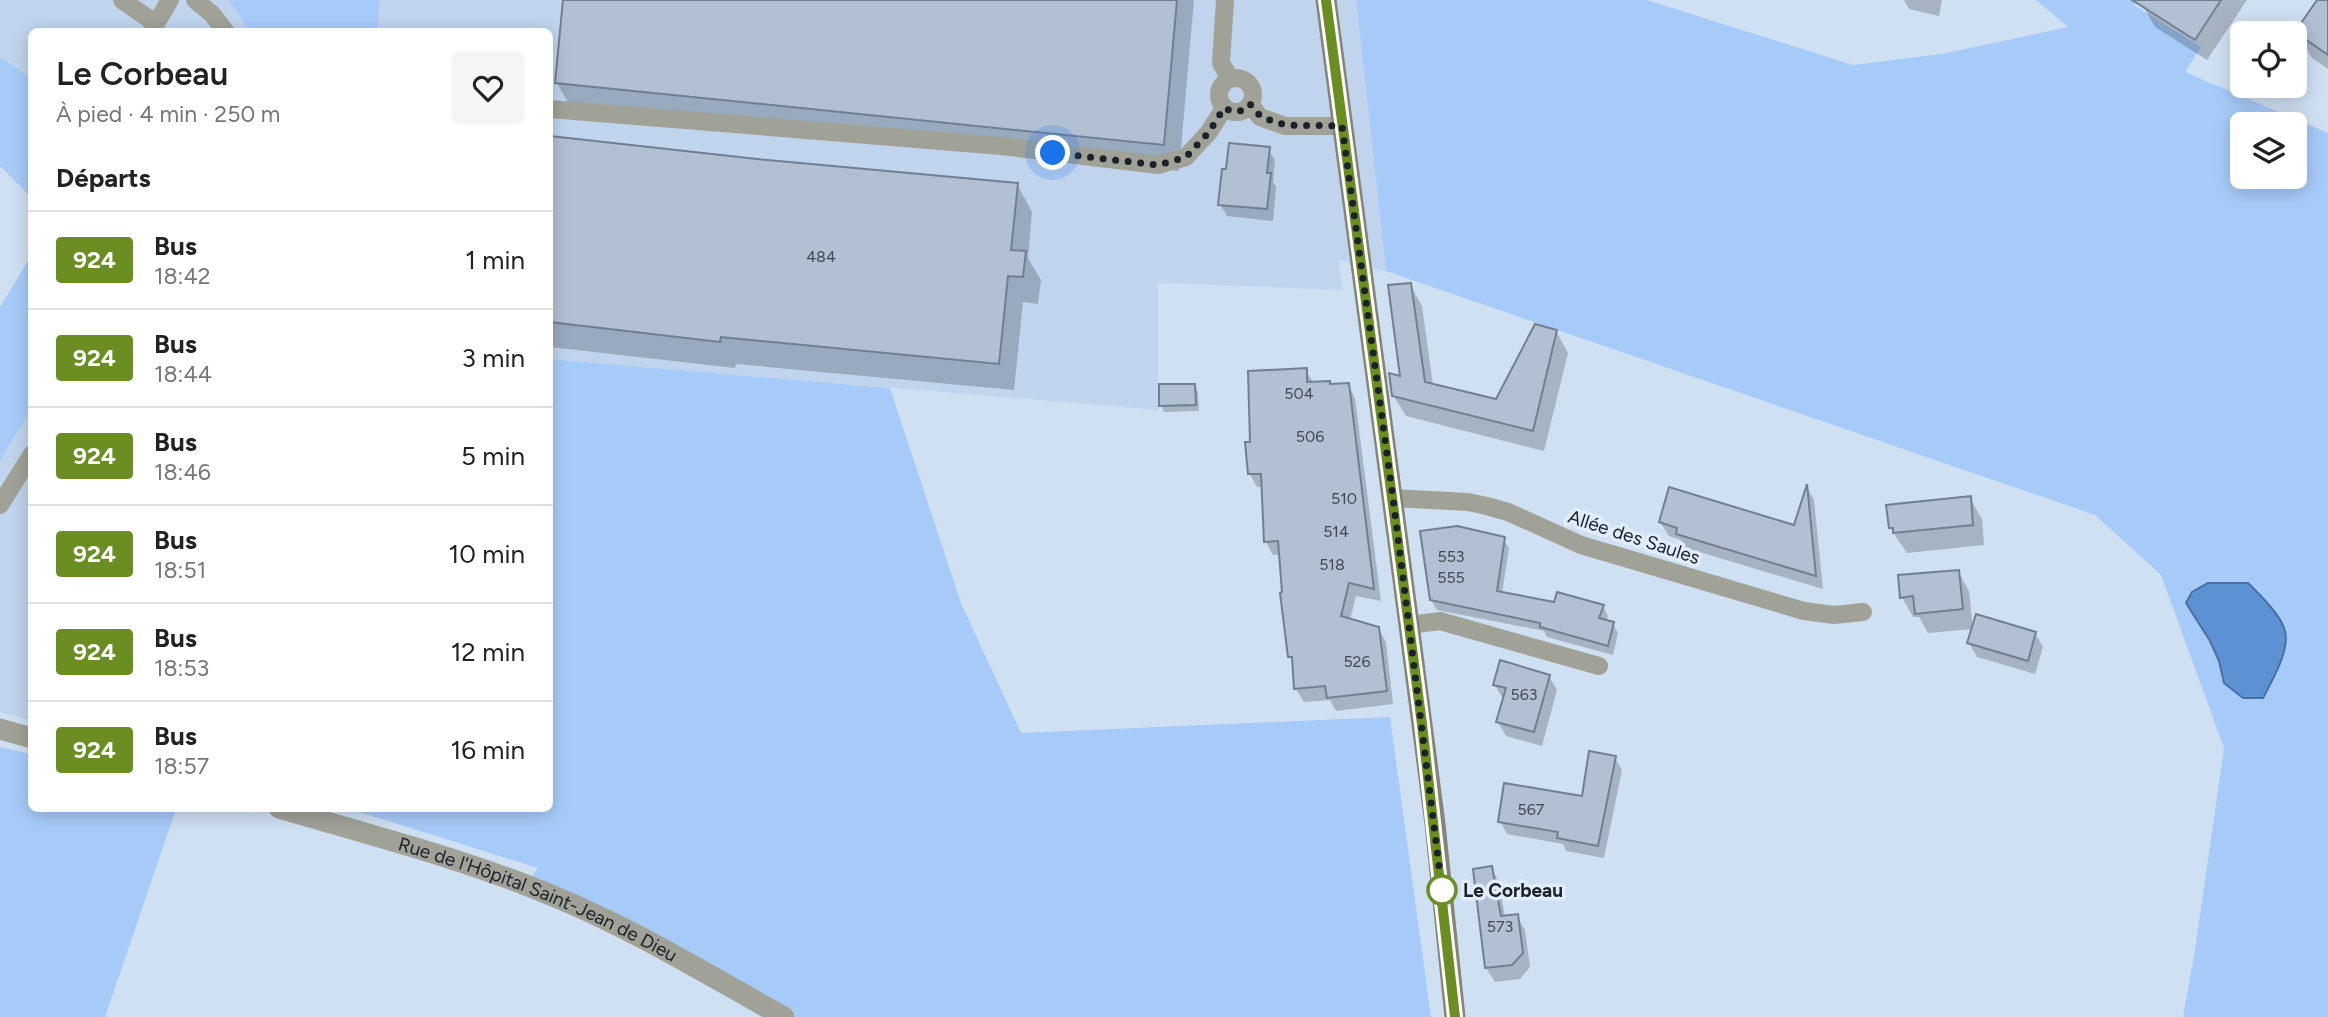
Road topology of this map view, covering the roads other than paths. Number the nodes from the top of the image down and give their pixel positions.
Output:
1 (122, 0) edge
2 (170, 0) edge
3 (195, 0) edge
4 (1225, 0) edge
5 (1326, 0) edge
6 (153, 27) edge
7 (223, 28) edge
8 (1230, 78) junction
9 (1250, 104) junction
10 (553, 108) edge
11 (1224, 108) junction
12 (1342, 126) junction
13 (28, 460) edge
14 (1393, 498) junction
15 (0, 505) edge
16 (1863, 612) dead end
17 (1409, 625) junction
18 (1599, 666) dead end
19 (0, 729) edge
20 (28, 737) edge
21 (292, 812) edge
22 (784, 1017) edge
23 (1455, 1017) edge

1 - 6 lane
2 - 6 lane
3 - 7 lane
4 - 8 lane
5 - 12 main road
8 - 9 lane
8 - 11 lane
9 - 11 lane
9 - 12 lane
10 - 11 lane
12 - 14 main road
13 - 15 lane
14 - 16 lane, Allée des Saules
14 - 17 main road
17 - 18 lane
17 - 23 main road
19 - 20 street
21 - 22 street, Rue de l'Hôpital Saint-Jean de Dieu

